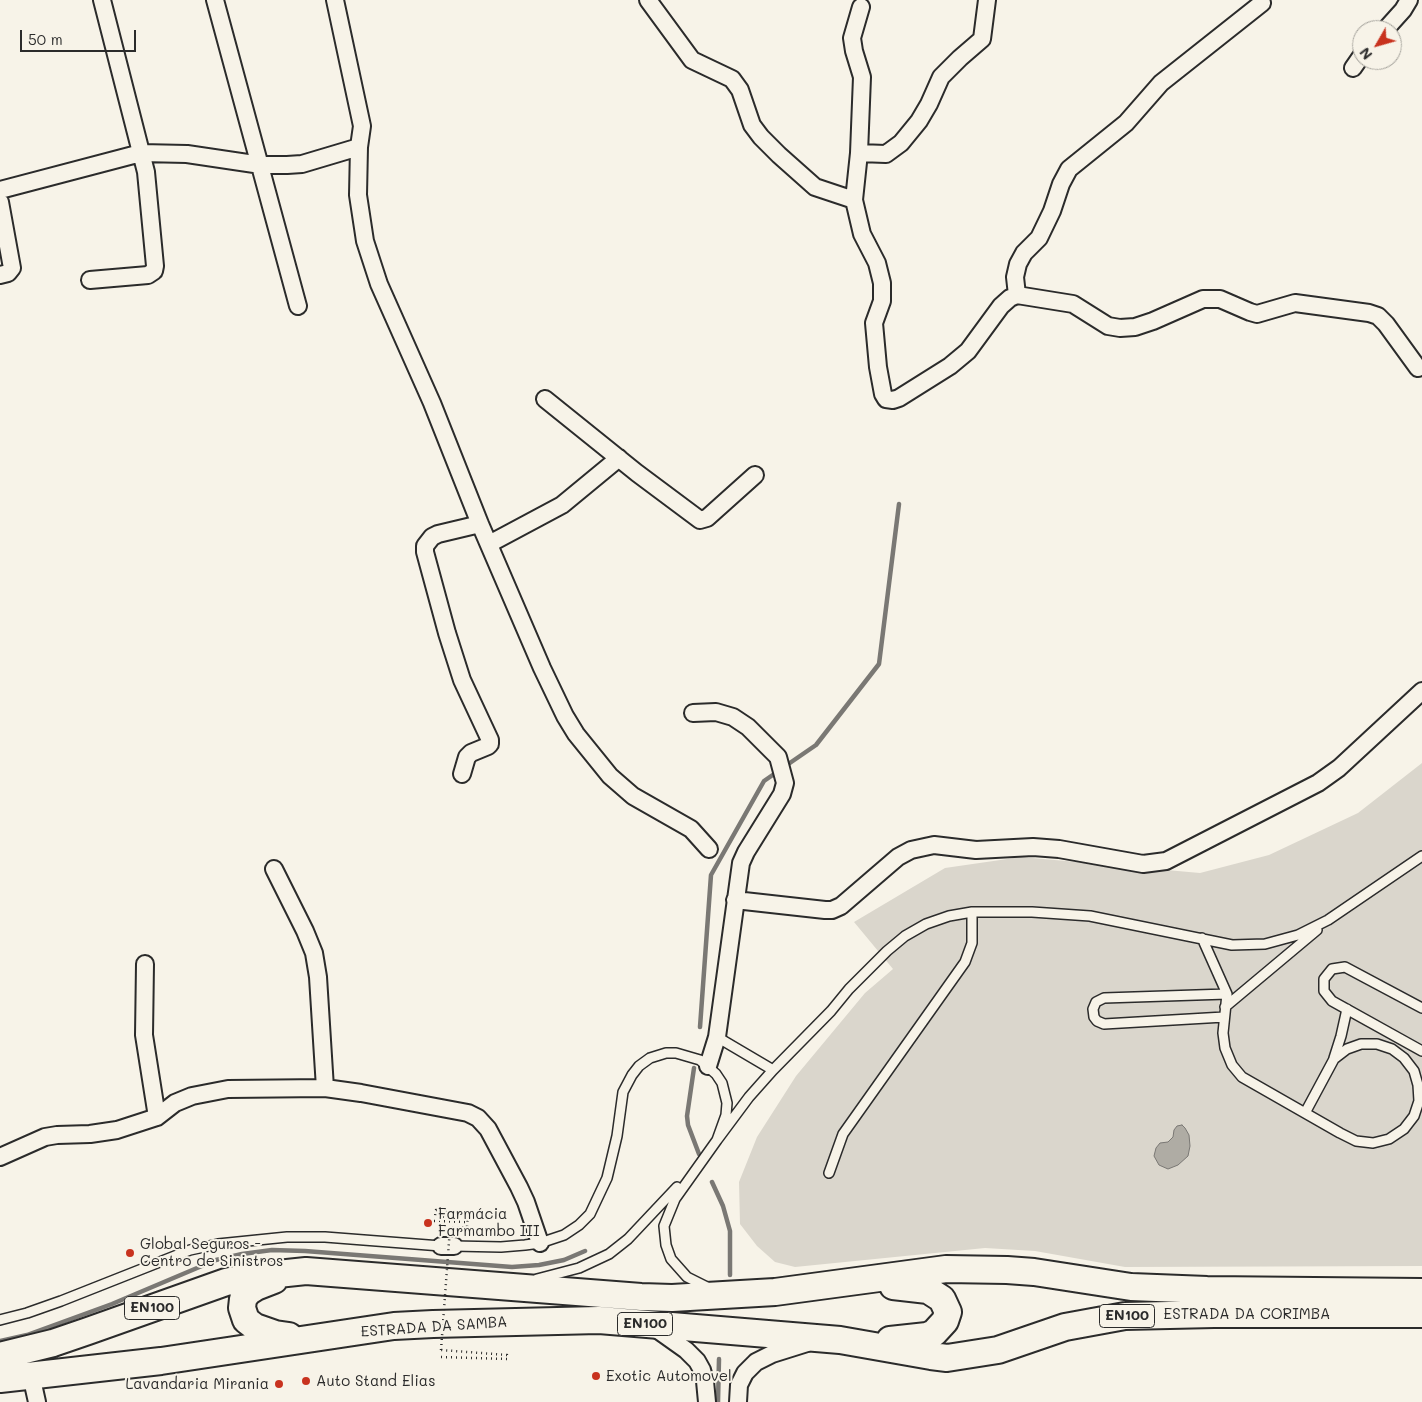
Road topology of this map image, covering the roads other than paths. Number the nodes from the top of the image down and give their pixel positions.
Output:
1 (102, 0) edge
2 (215, 0) edge
3 (335, 0) edge
4 (648, 0) edge
5 (988, 0) edge
6 (1409, 0) edge
7 (1262, 3) dead end
8 (861, 7) dead end
9 (1394, 20) edge
10 (359, 147) junction
11 (141, 153) junction
12 (858, 153) junction
13 (260, 165) junction
14 (0, 190) edge
15 (854, 200) junction
16 (0, 202) edge
17 (0, 275) edge
18 (90, 280) dead end
19 (1016, 295) junction
20 (298, 306) dead end
21 (1418, 368) dead end
22 (545, 399) dead end
23 (619, 458) junction
24 (755, 475) dead end
25 (480, 524) junction
26 (489, 544) junction
27 (1422, 691) edge
28 (693, 712) dead end
29 (462, 774) dead end
30 (709, 849) dead end
31 (1422, 856) edge
32 (274, 869) dead end
33 (734, 900) junction
34 (972, 912) junction
35 (1328, 920) junction
36 (1202, 938) junction
37 (145, 964) dead end
38 (1227, 994) junction
39 (1225, 1006) junction
40 (1422, 1008) edge
41 (1347, 1009) junction
42 (1224, 1017) junction
43 (717, 1037) junction
44 (1422, 1051) edge
45 (1334, 1059) junction
46 (708, 1066) junction
47 (773, 1070) junction
48 (325, 1088) junction
49 (1422, 1096) edge
50 (1305, 1113) junction
51 (157, 1116) junction
52 (1414, 1116) junction
53 (717, 1140) junction
54 (0, 1157) edge
55 (698, 1165) junction
56 (829, 1173) dead end
57 (540, 1242) junction
58 (306, 1271) junction
59 (473, 1283) junction
60 (840, 1283) junction
61 (775, 1292) junction
62 (1422, 1292) edge
63 (1422, 1314) edge
64 (0, 1320) edge
65 (649, 1324) junction
66 (312, 1337) junction
67 (833, 1339) junction
68 (0, 1356) edge
69 (31, 1374) junction
70 (0, 1379) edge
71 (36, 1402) edge
72 (707, 1402) edge
73 (738, 1402) edge

1 - 11 street
2 - 13 street
3 - 10 street
4 - 15 street
5 - 12 street
6 - 9 street
7 - 19 street
8 - 12 street
10 - 13 street
10 - 25 street
11 - 13 street
11 - 14 street
11 - 18 street
12 - 15 street
13 - 20 street
15 - 19 street
16 - 17 street
19 - 21 street
22 - 23 street
23 - 24 street
23 - 26 street
25 - 26 street
25 - 29 street
26 - 30 street
27 - 33 street
28 - 33 street
31 - 35 lane
32 - 48 street
33 - 43 street
34 - 36 lane
34 - 47 lane
34 - 56 lane
35 - 36 lane
35 - 39 lane
36 - 38 lane
37 - 51 street
38 - 39 lane
38 - 42 lane
39 - 42 lane
40 - 41 lane
41 - 44 lane
41 - 45 lane
42 - 50 lane
43 - 46 street
43 - 47 lane
45 - 50 lane
45 - 52 lane
46 - 53 lane
46 - 57 lane
47 - 53 lane
48 - 51 street
48 - 57 street
49 - 52 lane
50 - 52 lane
51 - 54 street
53 - 55 lane
55 - 59 lane
55 - 61 lane
57 - 64 lane
58 - 59 main road, EN100
58 - 66 main road
58 - 68 main road, EN100
59 - 61 main road, EN100
60 - 61 main road, EN100
60 - 62 main road, ESTRADA DA CORIMBA / EN100
60 - 67 main road
63 - 67 main road, ESTRADA DA CORIMBA / EN100
65 - 66 main road, ESTRADA DA SAMBA / EN100
65 - 67 main road, ESTRADA DA SAMBA / EN100
65 - 72 street
66 - 69 main road, ESTRADA DA SAMBA / EN100
67 - 73 street
69 - 70 main road, ESTRADA DA SAMBA / EN100
69 - 71 street

